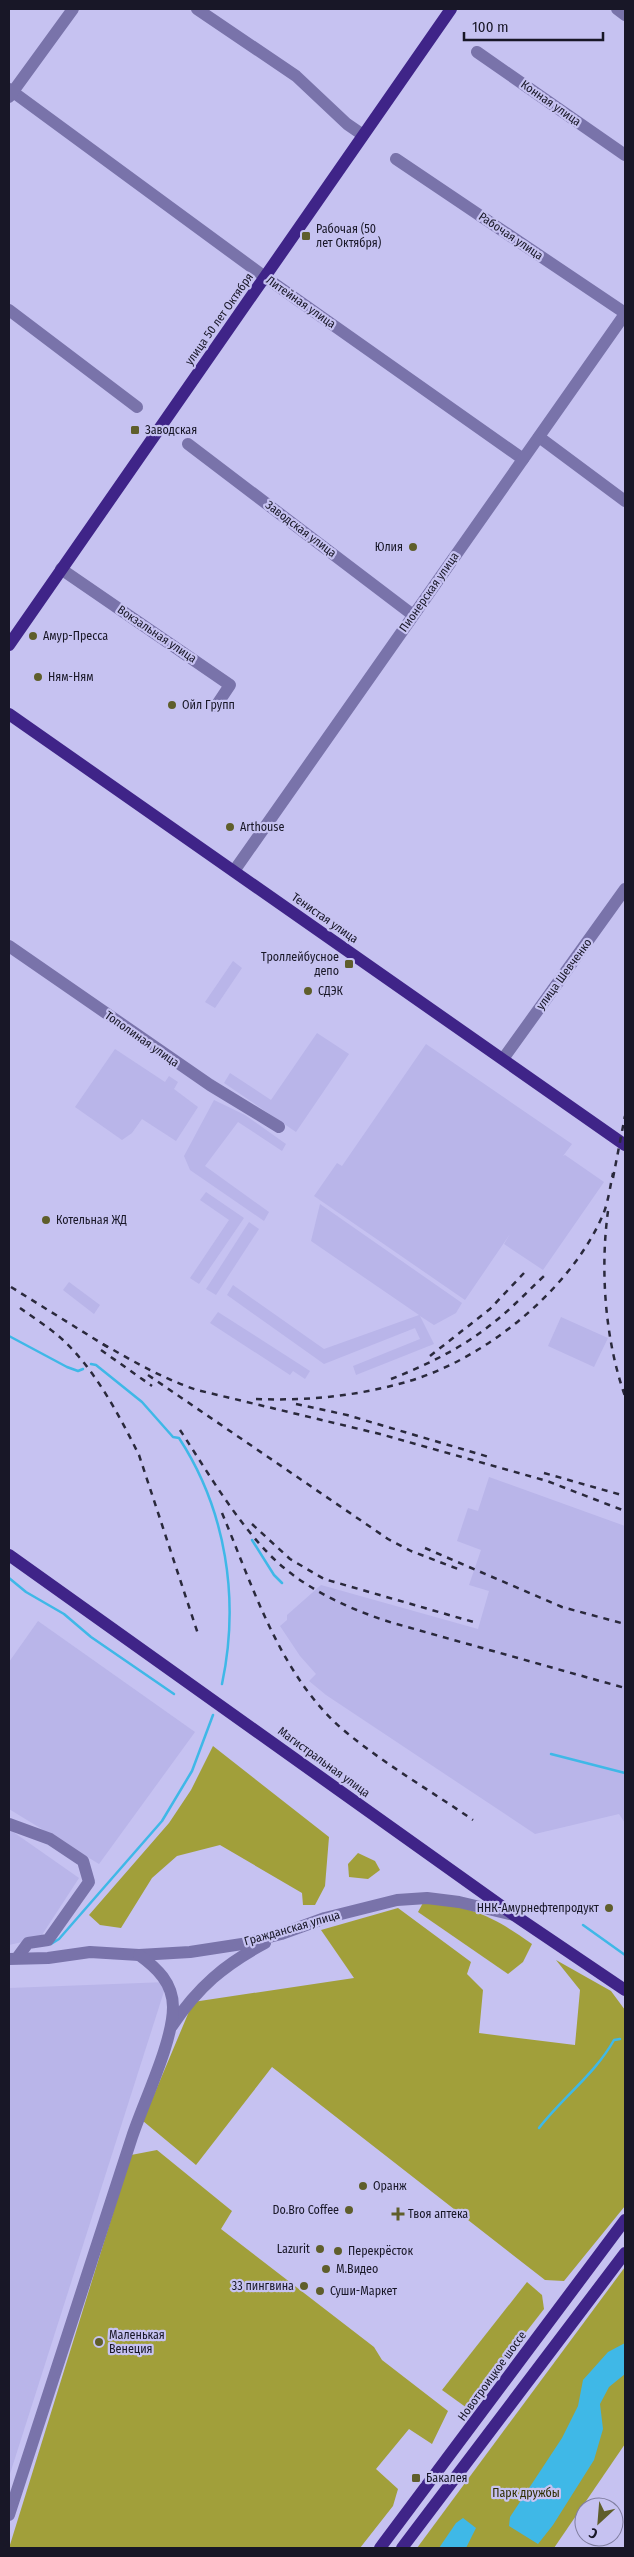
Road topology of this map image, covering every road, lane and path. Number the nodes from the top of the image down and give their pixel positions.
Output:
1 (73, 9) edge
2 (197, 9) edge
3 (452, 9) edge
4 (617, 9) edge
5 (625, 15) edge
6 (478, 52) dead end
7 (10, 92) edge
8 (364, 135) junction
9 (625, 155) edge
10 (396, 159) dead end
11 (265, 276) junction
12 (9, 310) edge
13 (625, 314) edge
14 (137, 407) dead end
15 (539, 437) junction
16 (188, 444) dead end
17 (523, 459) junction
18 (625, 501) edge
19 (61, 569) junction
20 (414, 615) junction
21 (9, 645) edge
22 (216, 706) dead end
23 (9, 714) edge
24 (234, 871) junction
25 (625, 889) edge
26 (9, 946) edge
27 (503, 1059) junction
28 (279, 1127) dead end
29 (625, 1145) edge
30 (9, 1555) edge
31 (9, 1824) edge
32 (514, 1915) junction
33 (281, 1934) junction
34 (139, 1955) junction
35 (13, 1958) edge
36 (625, 1990) edge
37 (172, 2026) junction
38 (625, 2220) edge
39 (625, 2253) edge
40 (9, 2516) edge
41 (380, 2548) edge
42 (402, 2548) edge

1 - 7 street
2 - 8 street
3 - 8 main road, улица 50 лет Октября
4 - 5 street
6 - 9 street, Конная улица
7 - 11 street, Литейная улица
8 - 11 main road, улица 50 лет Октября
10 - 13 street, Рабочая улица
11 - 17 street, Литейная улица
11 - 19 main road, улица 50 лет Октября
12 - 14 street
13 - 15 street, Пионерская улица
15 - 17 street, Пионерская улица
15 - 18 street
16 - 20 street, Заводская улица
17 - 20 street, Пионерская улица
19 - 21 main road, улица 50 лет Октября
19 - 22 street, Вокзальная улица
20 - 24 street, Пионерская улица
23 - 24 main road, Тенистая улица
24 - 27 main road, Тенистая улица
25 - 27 street, улица Шевченко
26 - 28 street, Тополиная улица
27 - 29 main road, Тенистая улица
30 - 32 main road, Магистральная улица
31 - 35 street
32 - 33 street, Гражданская улица
32 - 36 main road, Магистральная улица
33 - 34 street, Гражданская улица
33 - 37 street
34 - 35 street, Гражданская улица
34 - 37 street
37 - 40 street
38 - 41 main road, Новотроицкое шоссе
39 - 42 main road

